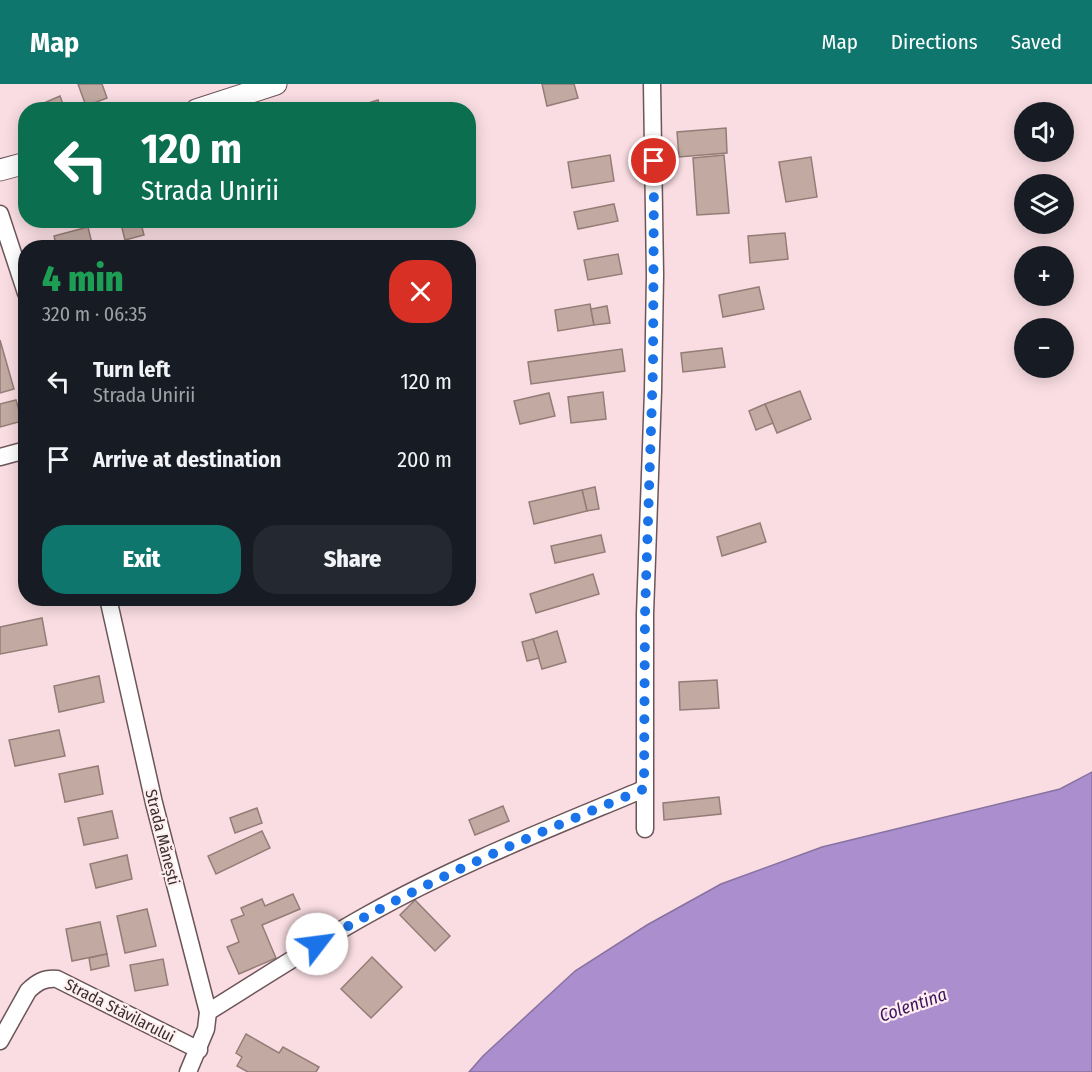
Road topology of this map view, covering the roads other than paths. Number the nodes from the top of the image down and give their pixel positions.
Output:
1 (276, 84) edge
2 (652, 84) edge
3 (221, 102) edge
4 (18, 165) edge
5 (0, 171) edge
6 (0, 214) edge
7 (18, 269) edge
8 (18, 452) edge
9 (0, 457) edge
10 (110, 606) edge
11 (644, 789) junction
12 (645, 829) dead end
13 (208, 1012) junction
14 (0, 1041) edge
15 (199, 1050) junction
16 (188, 1072) edge

1 - 3 street
2 - 11 street
4 - 5 street
6 - 7 street
8 - 9 street
10 - 13 street, Strada Mănești
11 - 12 street
11 - 13 street
13 - 15 street, Strada Mănești
14 - 15 street, Strada Stăvilarului
15 - 16 street, Strada Mănești

